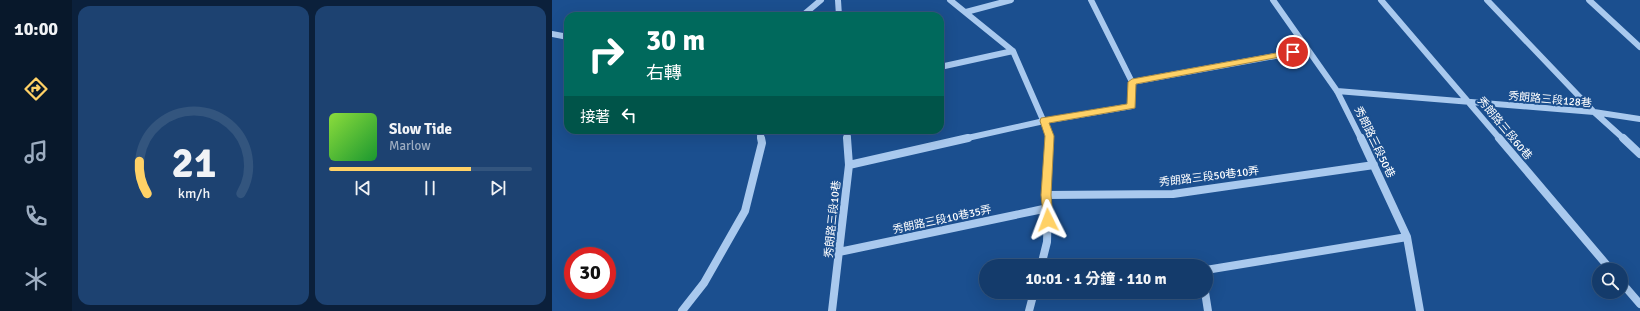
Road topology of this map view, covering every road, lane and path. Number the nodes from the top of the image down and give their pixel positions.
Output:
1 (821, 0) edge
2 (838, 0) edge
3 (950, 0) edge
4 (1011, 0) edge
5 (1091, 0) edge
6 (1273, 0) edge
7 (1381, 0) edge
8 (1487, 0) edge
9 (1589, 0) edge
10 (807, 12) edge
11 (839, 12) edge
12 (966, 12) junction
13 (552, 34) edge
14 (564, 36) edge
15 (1640, 47) edge
16 (1308, 50) junction
17 (1013, 51) junction
18 (944, 66) edge
19 (1132, 82) junction
20 (1338, 91) junction
21 (1468, 102) junction
22 (1594, 112) junction
23 (1640, 119) edge
24 (1044, 121) junction
25 (760, 134) edge
26 (847, 134) edge
27 (1640, 154) edge
28 (849, 165) junction
29 (1374, 165) junction
30 (1046, 195) junction
31 (1048, 208) junction
32 (1407, 237) junction
33 (839, 252) junction
34 (1043, 259) edge
35 (1605, 263) edge
36 (1213, 269) edge
37 (1628, 290) edge
38 (1032, 299) edge
39 (1205, 299) edge
40 (1640, 304) edge
41 (682, 311) edge
42 (832, 311) edge
43 (1029, 311) edge
44 (1208, 311) edge
45 (1420, 311) edge

1 - 10 street
2 - 11 street
3 - 12 street
4 - 12 street
5 - 19 street
6 - 16 street, 秀朗路三段50巷
7 - 21 street, 秀朗路三段60巷
8 - 22 street
9 - 15 street
12 - 17 street
13 - 14 street
16 - 19 street
16 - 20 street, 秀朗路三段50巷
17 - 18 street
17 - 24 street
19 - 24 street
20 - 21 street, 秀朗路三段128巷
20 - 29 street, 秀朗路三段50巷
21 - 22 street, 秀朗路三段128巷
21 - 35 street, 秀朗路三段60巷
22 - 23 street, 秀朗路三段128巷
22 - 27 street
24 - 28 street
24 - 30 street
25 - 41 street
26 - 28 street, 秀朗路三段10巷
28 - 33 street, 秀朗路三段10巷
29 - 30 street, 秀朗路三段50巷10弄
29 - 32 street, 秀朗路三段50巷
30 - 31 street
31 - 33 street, 秀朗路三段10巷35弄
31 - 34 street
32 - 36 street
32 - 45 street, 秀朗路三段50巷
33 - 42 street, 秀朗路三段10巷
37 - 40 street
38 - 43 street
39 - 44 street

